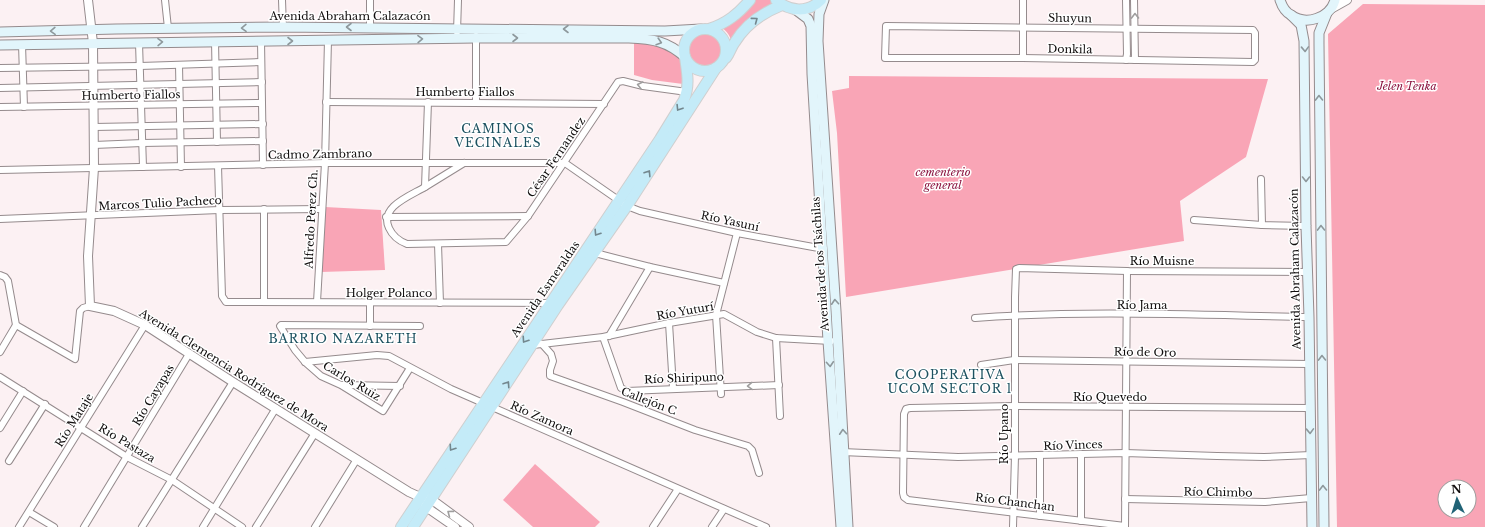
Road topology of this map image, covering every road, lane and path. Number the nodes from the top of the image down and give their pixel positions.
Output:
1 (88, 0) edge
2 (165, 0) edge
3 (282, 0) edge
4 (370, 0) edge
5 (458, 0) edge
6 (750, 0) edge
7 (823, 0) edge
8 (1023, 0) edge
9 (1126, 0) edge
10 (1134, 0) edge
11 (1273, 0) edge
12 (1335, 0) edge
13 (1347, 0) edge
14 (779, 3) edge
15 (1282, 4) edge
16 (796, 10) junction
17 (1329, 11) junction
18 (1291, 16) junction
19 (283, 27) junction
20 (1022, 27) junction
21 (168, 28) junction
22 (370, 28) junction
23 (458, 28) junction
24 (705, 29) junction
25 (1126, 29) junction
26 (1135, 29) junction
27 (92, 30) junction
28 (0, 32) edge
29 (476, 33) junction
30 (457, 38) junction
31 (328, 40) junction
32 (261, 41) junction
33 (215, 42) junction
34 (93, 43) junction
35 (139, 43) junction
36 (22, 44) junction
37 (0, 45) edge
38 (685, 57) junction
39 (885, 58) joint
40 (1023, 58) junction
41 (1126, 60) junction
42 (1135, 60) junction
43 (261, 62) junction
44 (1254, 62) joint
45 (216, 64) junction
46 (179, 65) junction
47 (719, 65) junction
48 (140, 66) junction
49 (23, 67) junction
50 (94, 67) junction
51 (0, 68) edge
52 (262, 82) junction
53 (216, 83) junction
54 (140, 84) junction
55 (179, 84) junction
56 (94, 86) junction
57 (0, 88) edge
58 (24, 88) junction
59 (687, 92) junction
60 (326, 102) junction
61 (428, 102) junction
62 (476, 102) junction
63 (262, 103) junction
64 (180, 104) junction
65 (217, 104) junction
66 (604, 104) junction
67 (141, 105) junction
68 (94, 106) junction
69 (0, 107) edge
70 (24, 107) junction
71 (263, 124) junction
72 (180, 125) junction
73 (217, 125) junction
74 (142, 126) junction
75 (94, 127) junction
76 (263, 141) junction
77 (217, 142) junction
78 (142, 143) junction
79 (181, 143) junction
80 (94, 145) junction
81 (325, 163) junction
82 (426, 163) junction
83 (465, 163) junction
84 (565, 163) junction
85 (264, 165) junction
86 (218, 166) junction
87 (143, 167) junction
88 (181, 167) junction
89 (94, 168) junction
90 (0, 170) edge
91 (1261, 179) dead end
92 (425, 187) junction
93 (623, 203) junction
94 (321, 209) junction
95 (219, 210) junction
96 (264, 210) junction
97 (90, 216) junction
98 (528, 216) junction
99 (386, 217) junction
100 (0, 219) edge
101 (1194, 220) dead end
102 (1262, 225) junction
103 (1306, 226) junction
104 (737, 233) junction
105 (438, 244) junction
106 (827, 249) junction
107 (595, 253) junction
108 (650, 267) junction
109 (1016, 269) joint
110 (1127, 271) junction
111 (1307, 272) junction
112 (0, 275) edge
113 (724, 283) junction
114 (264, 302) junction
115 (317, 302) junction
116 (370, 302) junction
117 (440, 303) junction
118 (554, 304) junction
119 (90, 306) junction
120 (716, 315) junction
121 (1015, 315) junction
122 (1127, 315) junction
123 (1309, 317) junction
124 (975, 318) dead end
125 (669, 323) junction
126 (145, 324) junction
127 (16, 325) junction
128 (370, 326) junction
129 (420, 326) dead end
130 (606, 337) junction
131 (776, 338) junction
132 (832, 342) junction
133 (537, 345) junction
134 (0, 352) edge
135 (189, 354) junction
136 (1014, 360) junction
137 (306, 362) junction
138 (1126, 362) junction
139 (1309, 364) junction
140 (981, 365) dead end
141 (410, 368) junction
142 (0, 377) edge
143 (233, 382) junction
144 (341, 385) junction
145 (779, 385) junction
146 (400, 386) junction
147 (673, 388) junction
148 (720, 389) junction
149 (23, 391) junction
150 (45, 404) junction
151 (487, 405) junction
152 (1014, 406) junction
153 (1126, 407) junction
154 (276, 408) junction
155 (1309, 408) junction
156 (780, 416) dead end
157 (81, 427) junction
158 (0, 428) edge
159 (315, 433) junction
160 (840, 452) junction
161 (1125, 453) junction
162 (1081, 454) junction
163 (904, 455) junction
164 (1311, 455) junction
165 (128, 456) junction
166 (1015, 456) junction
167 (1040, 456) junction
168 (357, 459) junction
169 (9, 461) dead end
170 (759, 473) dead end
171 (172, 480) junction
172 (678, 489) junction
173 (420, 497) junction
174 (1311, 498) junction
175 (1125, 499) junction
176 (428, 503) junction
177 (214, 508) junction
178 (724, 509) junction
179 (1013, 511) junction
180 (29, 512) junction
181 (1040, 516) junction
182 (1081, 521) junction
183 (1125, 526) edge
184 (19, 527) edge
185 (54, 527) edge
186 (84, 527) edge
187 (142, 527) edge
188 (203, 527) edge
189 (242, 527) edge
190 (256, 527) edge
191 (315, 527) edge
192 (401, 527) edge
193 (413, 527) edge
194 (455, 527) edge
195 (469, 527) edge
196 (652, 527) edge
197 (712, 527) edge
198 (766, 527) edge
199 (841, 527) edge
200 (848, 527) edge
201 (1013, 527) edge
202 (1312, 527) edge
203 (1324, 527) edge

1 - 27 street
2 - 21 street
3 - 19 street
4 - 22 street
5 - 23 street
6 - 24 main road, Avenida Abraham Calazacón
7 - 16 main road
7 - 106 main road, Avenida de los Tsáchilas
8 - 20 street
9 - 25 street
26 -> 10 street
11 - 15 main road, Avenida Abraham Calazacón
12 - 17 main road
13 - 17 street
14 - 16 main road
47 -> 14 main road, Avenida Esmeraldas
15 - 18 main road, Avenida Abraham Calazacón
16 - 106 main road, Avenida de los Tsáchilas
17 - 18 main road
203 -> 17 main road
18 -> 103 main road, Avenida Abraham Calazacón
19 -> 21 main road, Avenida Abraham Calazacón
22 -> 19 main road, Avenida Abraham Calazacón
20 - 25 street, Shuyun
20 - 39 street, Shuyun
20 - 40 street
21 - 27 main road, Avenida Abraham Calazacón
22 - 23 main road, Avenida Abraham Calazacón
23 - 29 main road, Avenida Abraham Calazacón
23 - 30 street
24 -> 29 main road, Avenida Abraham Calazacón
24 - 38 main road
24 - 47 main road
25 - 26 street, Shuyun
25 - 41 street
26 - 42 street
26 - 44 street, Shuyun
27 -> 28 main road, Avenida Abraham Calazacón
27 - 34 street
29 - 30 main road, Avenida Abraham Calazacón
29 -> 38 main road, Avenida Abraham Calazacón
29 - 62 street
31 -> 30 main road, Avenida Abraham Calazacón
32 -> 31 main road, Avenida Abraham Calazacón
31 - 60 street, Alfredo Perez Ch.
32 - 33 main road, Avenida Abraham Calazacón
32 - 43 street
35 -> 33 main road, Avenida Abraham Calazacón
33 - 45 street
34 - 35 main road, Avenida Abraham Calazacón
34 - 36 main road, Avenida Abraham Calazacón
34 - 50 street
35 - 48 street
36 - 37 main road, Avenida Abraham Calazacón
36 - 49 street
38 - 47 main road
38 - 59 main road, Avenida Esmeraldas
39 - 40 street, Donkila
40 - 41 street, Donkila
41 - 42 street, Donkila
42 - 44 street, Donkila
43 - 45 street
43 - 52 street
45 - 46 street
45 - 53 street
46 - 48 street
46 - 55 street
93 -> 47 main road, Avenida Esmeraldas
48 - 50 street
48 - 54 street
49 - 50 street
49 - 51 street
49 - 58 street
50 - 56 street
52 - 53 street
52 - 63 street
53 - 55 street
53 - 65 street
54 - 55 street
54 - 56 street
54 - 67 street
55 - 64 street
56 - 58 street
56 - 68 street
57 - 58 street
58 - 70 street
59 -> 66 street, César Fernandez
59 -> 93 main road, Avenida Esmeraldas
60 - 61 street, Humberto Fiallos
60 - 81 street, Alfredo Perez Ch.
61 - 62 street, Humberto Fiallos
61 - 82 street
62 - 66 street, Humberto Fiallos
63 - 65 street, Humberto Fiallos
63 - 71 street
64 - 65 street, Humberto Fiallos
64 - 67 street, Humberto Fiallos
64 - 72 street
65 - 73 street
66 - 84 street, César Fernandez
67 - 68 street, Humberto Fiallos
67 - 74 street
68 - 70 street, Humberto Fiallos
68 - 75 street
69 - 70 street, Humberto Fiallos
71 - 73 street
71 - 76 street
72 - 73 street
72 - 74 street
72 - 79 street
73 - 77 street
74 - 75 street
74 - 78 street
75 - 80 street
76 - 77 street
76 - 85 street
77 - 79 street
78 - 79 street
78 - 80 street
78 - 87 street
79 - 88 street
80 - 89 street
81 - 82 street, Cadmo Zambrano
81 - 85 street, Cadmo Zambrano
81 - 94 street, Alfredo Perez Ch.
82 - 83 street, Cadmo Zambrano
82 - 92 street
83 - 84 street, Cadmo Zambrano
83 - 92 street
84 - 93 street
84 - 98 street, César Fernandez
85 - 86 street, Cadmo Zambrano
86 - 88 street, Cadmo Zambrano
86 - 95 street
87 - 88 street, Cadmo Zambrano
87 - 89 street, Cadmo Zambrano
89 - 90 street, Cadmo Zambrano
89 - 97 street
91 - 102 street
92 - 99 street
93 - 104 street, Río Yasuní
93 - 107 main road, Avenida Esmeraldas
93 -> 118 main road, Avenida Esmeraldas
94 - 96 street, Marcos Tulio Pacheco
94 - 115 street, Alfredo Perez Ch.
95 - 96 street, Marcos Tulio Pacheco
95 - 97 street, Marcos Tulio Pacheco
95 - 114 street, Holger Polanco
96 - 114 street
97 - 100 street, Marcos Tulio Pacheco
97 - 119 street
98 - 99 street
98 - 105 street, César Fernandez
99 - 105 street
101 - 102 street
102 - 103 street
103 - 111 main road, Avenida Abraham Calazacón
104 - 106 street, Río Yasuní
104 - 113 street
105 - 117 street
106 - 132 main road, Avenida de los Tsáchilas
107 - 108 street
107 - 118 main road, Avenida Esmeraldas
108 - 113 street
108 - 130 street
109 - 110 street, Río Muisne
109 - 121 street, Río Upano
110 - 111 street, Río Muisne
110 - 122 street
111 - 123 main road, Avenida Abraham Calazacón
112 - 127 street
113 - 120 street
114 - 115 street, Holger Polanco
115 - 116 street, Holger Polanco
116 - 117 street, Holger Polanco
116 - 128 street
117 - 118 street, Holger Polanco
118 - 133 main road, Avenida Esmeraldas
118 -> 151 main road, Avenida Esmeraldas
119 - 126 street, Avenida Clemencia Rodríguez de Mora
119 - 127 street
120 - 125 street, Río Yuturí
120 - 131 street, Río Yuturí
120 - 148 street
121 - 122 street, Río Jama
121 - 124 street, Río Jama
121 - 136 street, Río Upano
122 - 123 street, Río Jama
122 - 138 street
123 - 139 main road, Avenida Abraham Calazacón
125 - 130 street, Río Yuturí
125 - 147 street
126 - 135 street, Avenida Clemencia Rodríguez de Mora
126 - 157 street, Río Mataje
127 - 134 street
128 - 129 street
128 - 137 street, Carlos Ruiz
130 - 133 street, Río Yuturí
130 - 147 street, Río Shiripuno
131 - 132 street, Río Yuturí
131 - 145 street
132 - 160 main road, Avenida de los Tsáchilas
151 -> 133 main road, Avenida Esmeraldas
133 - 170 street, Callejón C
135 - 143 street, Avenida Clemencia Rodríguez de Mora
135 - 165 street, Río Cayapas
136 - 138 street, Río de Oro
136 - 140 street, Río de Oro
136 - 152 street, Río Upano
137 - 141 street, Río Zamora
137 - 144 street, Carlos Ruiz
138 - 139 street, Río de Oro
138 - 153 street
139 - 155 main road, Avenida Abraham Calazacón
141 - 146 street, Carlos Ruiz
141 - 151 street, Río Zamora
142 - 149 street, Río Pastaza
143 - 154 street, Avenida Clemencia Rodríguez de Mora
143 - 171 street
144 - 146 street
144 - 146 street, Carlos Ruiz
145 -> 148 street, Río Shiripuno
145 - 156 street
147 - 148 street, Río Shiripuno
149 - 150 street, Río Pastaza
149 - 158 street
150 - 157 street, Río Pastaza
150 - 169 street
151 - 172 street, Río Zamora
151 -> 173 main road, Avenida Esmeraldas
151 - 176 main road, Avenida Esmeraldas
152 - 153 street, Río Quevedo
152 - 163 street, Río Quevedo
152 - 166 street, Río Upano
153 - 155 street, Río Quevedo
153 - 161 street
154 - 159 street, Avenida Clemencia Rodríguez de Mora
154 - 177 street
155 -> 164 main road, Avenida Abraham Calazacón
157 - 165 street, Río Pastaza
157 - 180 street, Río Mataje
159 - 168 street, Avenida Clemencia Rodríguez de Mora
159 - 190 street
160 - 163 street, Río Vinces
160 - 199 main road, Avenida de los Tsáchilas
160 - 200 main road, Avenida de los Tsáchilas
161 - 162 street, Río Vinces
161 - 164 street, Río Vinces
161 - 175 street
162 - 167 street, Río Vinces
162 - 182 street
163 - 166 street, Río Vinces
163 - 179 street, Río Chanchan
164 - 174 main road, Avenida Abraham Calazacón
165 - 171 street, Río Pastaza
165 - 186 street, Río Cayapas
166 - 167 street, Río Vinces
166 - 179 street, Río Upano
167 - 181 street
168 - 173 street, Avenida Clemencia Rodríguez de Mora
168 - 191 street
171 - 177 street, Río Pastaza
171 - 187 street
172 - 178 street, Río Zamora
172 - 196 street
173 - 176 street, Avenida Clemencia Rodríguez de Mora
173 - 192 main road, Avenida Esmeraldas
174 - 175 street, Río Chimbo
174 - 202 main road, Avenida Abraham Calazacón
175 - 183 street
176 - 193 main road, Avenida Esmeraldas
176 - 194 street, Avenida Clemencia Rodríguez de Mora
195 -> 176 street, Avenida Clemencia Rodríguez de Mora
177 - 188 street
177 - 189 street, Río Pastaza
178 - 197 street
178 - 198 street, Río Zamora
179 - 181 street, Río Chanchan
179 - 201 street, Río Upano
180 - 184 street, Río Mataje
180 - 185 street
181 - 182 street, Río Chanchan
182 - 183 street, Río Chanchan

